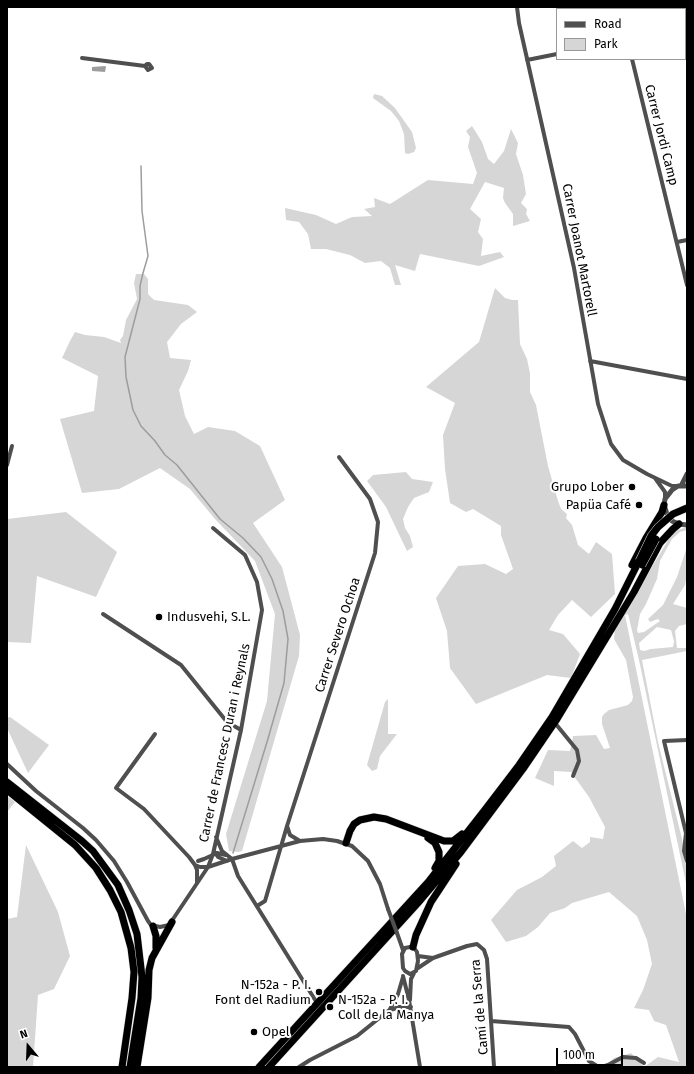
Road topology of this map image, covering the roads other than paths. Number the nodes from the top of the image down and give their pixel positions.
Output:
1 (517, 7) edge
2 (556, 54) edge
3 (82, 58) dead end
4 (527, 60) junction
5 (632, 60) edge
6 (145, 66) dead end
7 (687, 240) edge
8 (677, 242) junction
9 (687, 285) edge
10 (590, 361) junction
11 (687, 379) edge
12 (12, 446) dead end
13 (339, 457) dead end
14 (7, 465) edge
15 (687, 474) edge
16 (653, 476) junction
17 (682, 486) edge
18 (665, 502) junction
19 (687, 508) edge
20 (687, 513) edge
21 (683, 525) edge
22 (213, 528) dead end
23 (640, 563) junction
24 (612, 613) junction
25 (103, 614) dead end
26 (598, 650) junction
27 (555, 723) junction
28 (241, 730) junction
29 (154, 734) dead end
30 (687, 740) edge
31 (7, 764) edge
32 (573, 776) dead end
33 (7, 777) edge
34 (7, 782) edge
35 (7, 790) edge
36 (484, 811) junction
37 (53, 818) junction
38 (287, 826) junction
39 (424, 834) junction
40 (216, 837) junction
41 (300, 841) junction
42 (346, 843) junction
43 (280, 847) junction
44 (214, 852) junction
45 (460, 852) junction
46 (226, 855) junction
47 (189, 857) junction
48 (198, 860) junction
49 (230, 860) junction
50 (687, 861) edge
51 (195, 865) junction
52 (208, 867) junction
53 (197, 885) junction
54 (423, 886) junction
55 (257, 906) junction
56 (172, 922) junction
57 (153, 926) junction
58 (413, 947) junction
59 (156, 948) junction
60 (403, 950) junction
61 (418, 956) junction
62 (433, 958) junction
63 (418, 968) junction
64 (405, 971) junction
65 (414, 972) junction
66 (403, 976) junction
67 (410, 1000) junction
68 (317, 1003) junction
69 (410, 1007) junction
70 (388, 1011) junction
71 (491, 1021) junction
72 (644, 1063) dead end
73 (122, 1067) edge
74 (130, 1067) edge
75 (137, 1067) edge
76 (259, 1067) edge
77 (269, 1067) edge
78 (299, 1067) edge
79 (420, 1067) edge
80 (494, 1067) edge

1 - 4 street, Carrer Joanot Martorell
2 - 4 street
3 - 6 street
4 - 10 street, Carrer Joanot Martorell
5 - 8 street, Carrer Jordi Camp
7 - 8 street
8 - 9 street, Carrer Jordi Camp
10 - 11 street
10 - 16 street, Carrer Joanot Martorell
12 - 14 street
13 - 38 street, Carrer Severo Ochoa
15 - 17 street
16 - 17 street, Carrer Joanot Martorell
16 - 18 street
17 - 18 street
18 - 21 street
18 - 24 highway
19 - 23 highway, bridge
20 - 23 highway, bridge
21 - 26 highway
22 - 28 street, Carrer de Francesc Duran i Reynals
23 - 24 highway
23 - 26 highway
24 - 36 highway
25 - 28 street
26 - 27 highway
27 - 32 street
27 - 45 highway
28 - 40 street, Carrer de Francesc Duran i Reynals
29 - 47 street
30 - 50 street
31 - 57 street
33 - 37 highway
34 - 37 highway
35 - 73 highway
36 - 39 highway
36 - 54 highway
37 - 74 highway
38 - 41 street
38 - 43 street, Carrer Severo Ochoa
39 - 42 highway
39 - 54 highway
40 - 44 street, Carrer de Francesc Duran i Reynals
40 - 46 street
41 - 42 street
41 - 43 street
42 - 60 street, bridge
43 - 49 street
43 - 55 street, Carrer Severo Ochoa
44 - 46 street
44 - 48 street
44 - 49 street
44 - 52 street, Carrer de Francesc Duran i Reynals
45 - 58 highway
45 - 77 highway
46 - 49 street
47 - 48 street
47 - 51 street
48 - 52 street
49 - 52 street
49 - 55 street
51 - 52 street
51 - 53 street
52 - 53 street, Carrer de Francesc Duran i Reynals
53 - 56 street, Carrer de Francesc Duran i Reynals
54 - 68 highway
55 - 68 street
56 - 57 street
56 - 59 highway
57 - 59 highway
58 - 60 street
58 - 61 street
59 - 75 highway
60 - 64 street
61 - 62 street
61 - 63 street
62 - 63 street
62 - 71 street, Camí de la Serra
63 - 65 street
64 - 65 street
64 - 66 street
65 - 67 street
66 - 67 street
66 - 70 street
67 - 69 street
68 - 76 highway
69 - 70 street
69 - 79 street
70 - 78 street
71 - 72 street
71 - 80 street, Camí de la Serra

